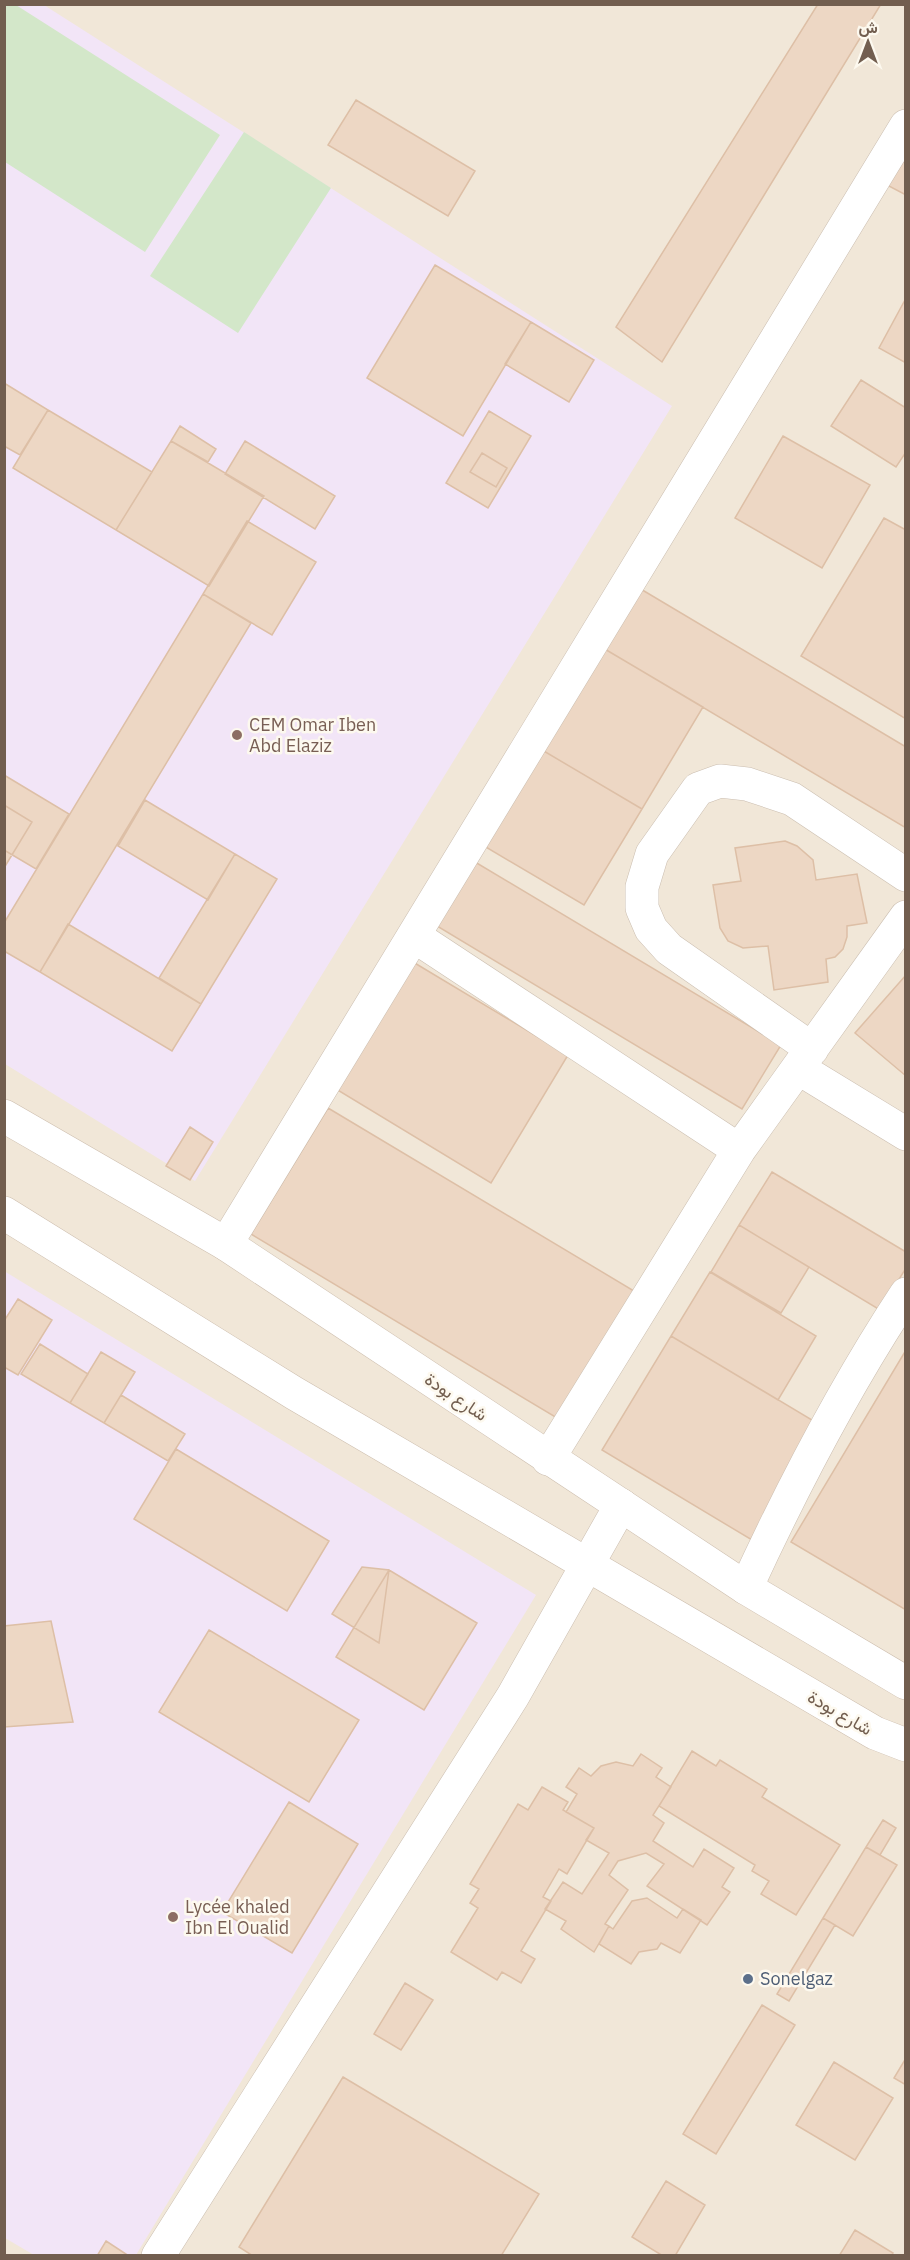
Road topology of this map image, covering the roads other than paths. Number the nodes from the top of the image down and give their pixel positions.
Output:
1 (906, 126) edge
2 (906, 875) edge
3 (906, 917) edge
4 (414, 936) junction
5 (805, 1059) junction
6 (4, 1116) edge
7 (906, 1134) edge
8 (739, 1150) junction
9 (4, 1213) edge
10 (226, 1244) junction
11 (906, 1294) edge
12 (548, 1459) junction
13 (621, 1505) junction
14 (587, 1566) junction
15 (746, 1588) junction
16 (906, 1683) edge
17 (906, 1744) edge
18 (158, 2256) edge

1 - 4 street
2 - 5 street
3 - 5 street
4 - 8 street
4 - 10 street
5 - 7 street
5 - 8 street
6 - 10 street, شارع بودة
8 - 12 street
9 - 14 street, شارع بودة
10 - 12 street, شارع بودة
11 - 15 street
12 - 13 street, شارع بودة
13 - 14 street
13 - 15 street, شارع بودة
14 - 17 street, شارع بودة
14 - 18 street
15 - 16 street, شارع بودة

